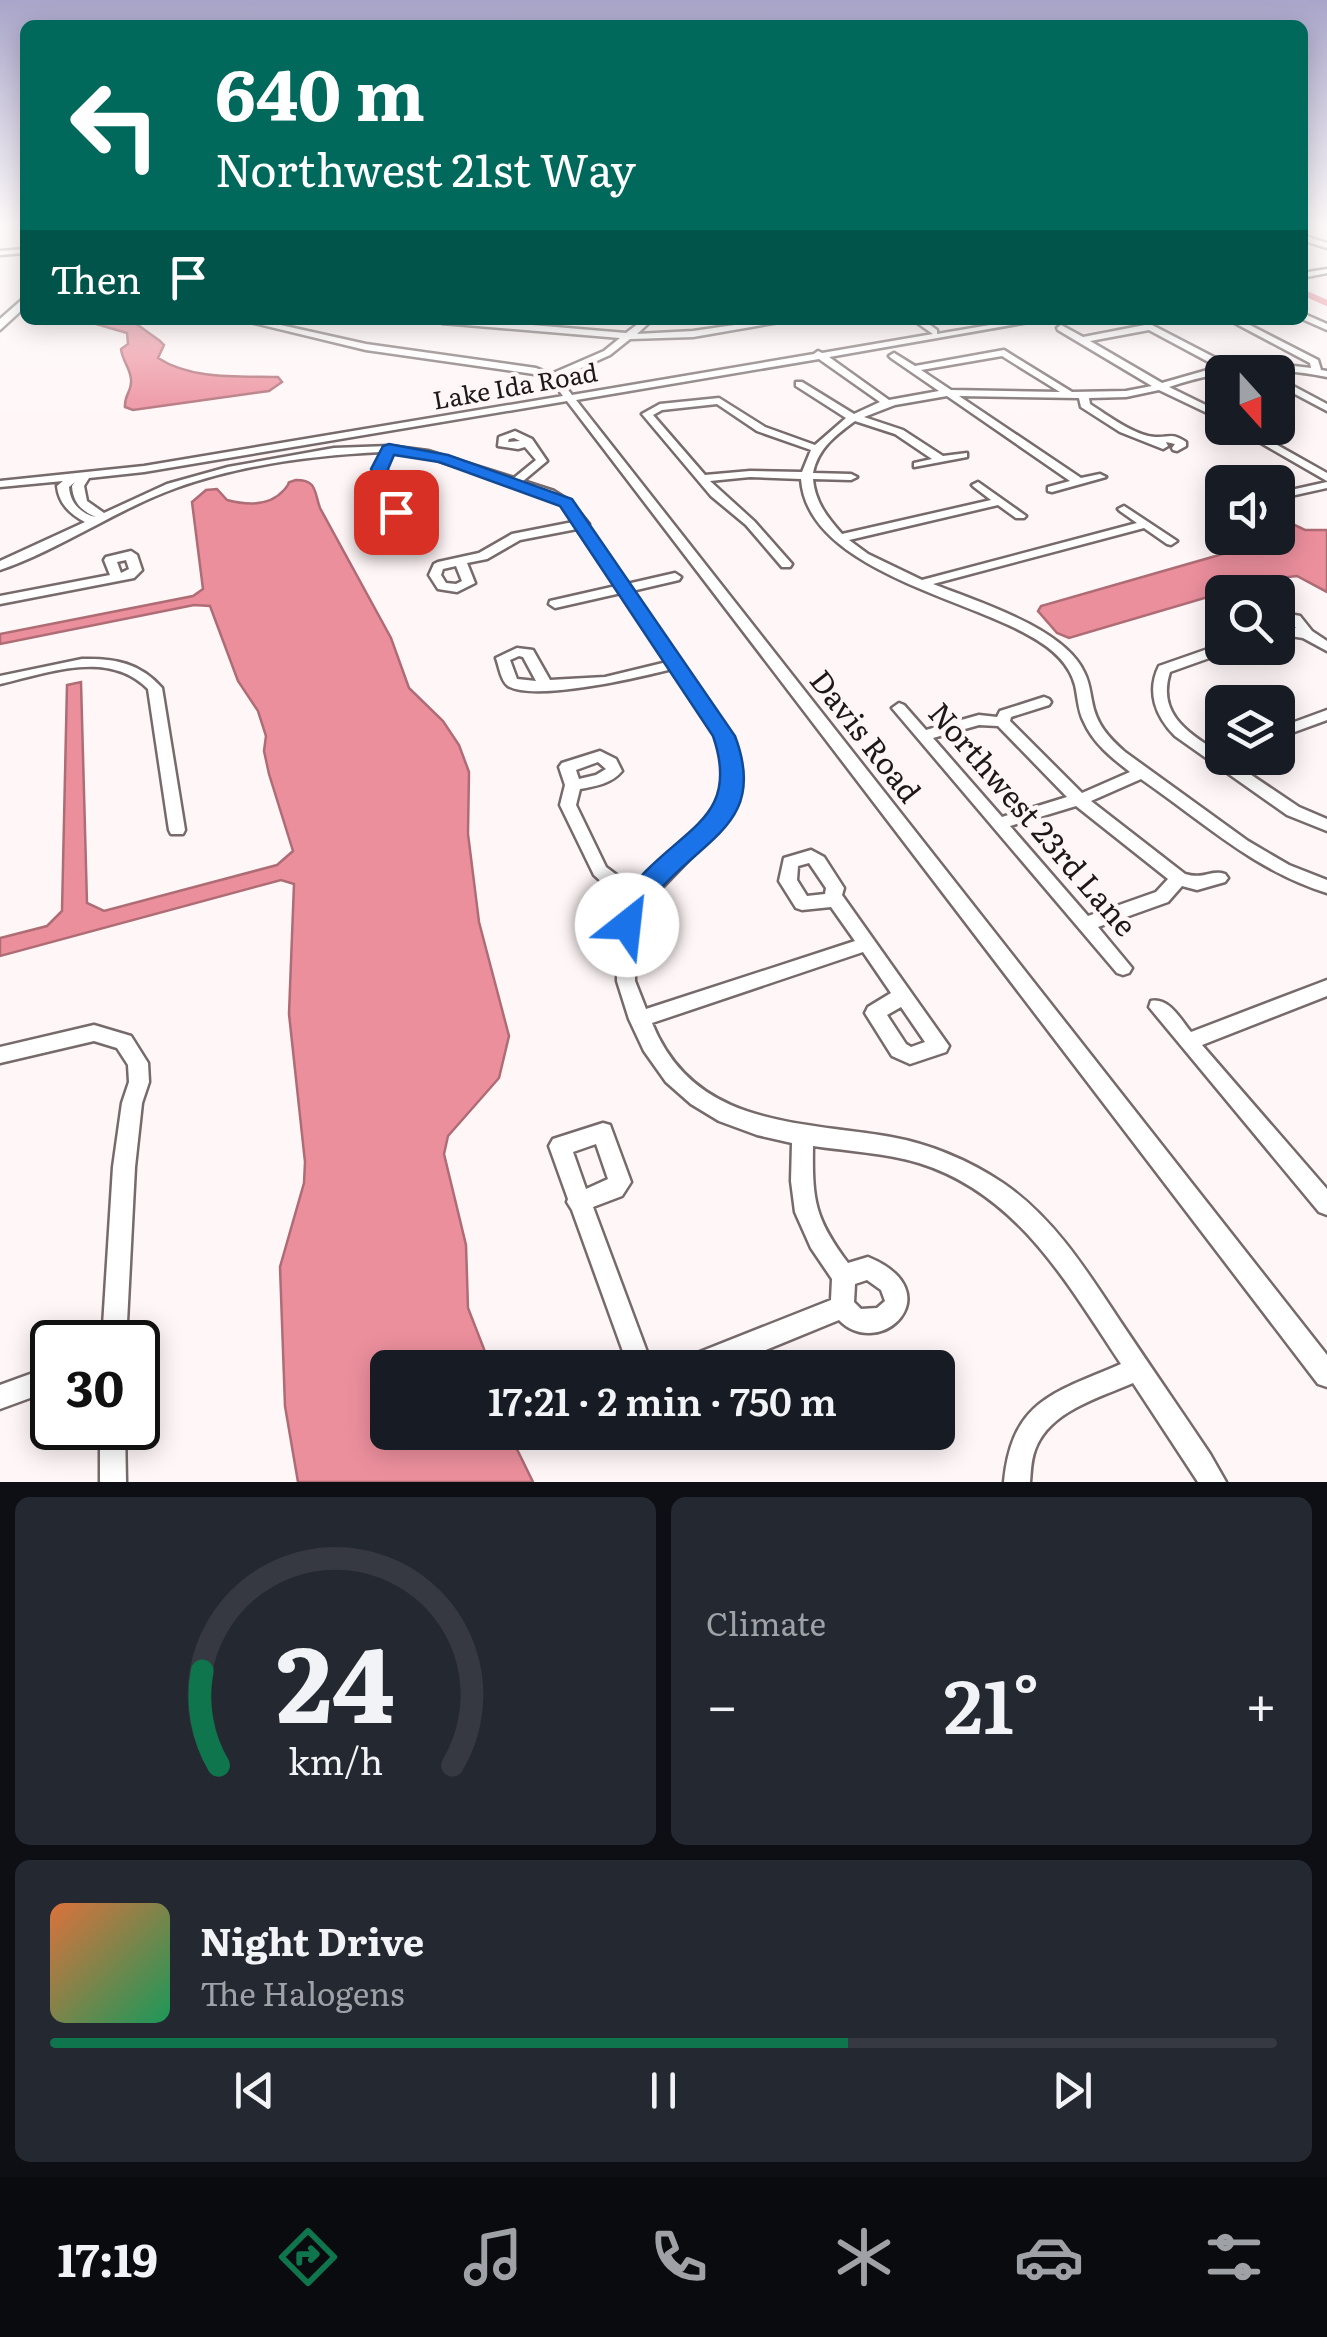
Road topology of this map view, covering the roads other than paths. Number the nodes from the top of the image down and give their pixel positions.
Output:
1 (20, 305) edge
2 (267, 325) edge
3 (501, 325) edge
4 (643, 325) edge
5 (753, 325) edge
6 (924, 325) edge
7 (976, 325) edge
8 (1004, 325) edge
9 (1243, 325) edge
10 (0, 326) edge
11 (1061, 328) dead end
12 (934, 332) junction
13 (631, 336) junction
14 (1083, 340) junction
15 (824, 353) junction
16 (894, 356) dead end
17 (1205, 356) edge
18 (912, 369) junction
19 (1295, 372) edge
20 (1321, 373) edge
21 (1205, 375) edge
22 (552, 376) junction
23 (799, 384) dead end
24 (1162, 388) junction
25 (1295, 390) edge
26 (948, 393) junction
27 (1070, 394) junction
28 (569, 395) junction
29 (1084, 395) junction
30 (896, 404) junction
31 (1327, 408) edge
32 (1205, 409) edge
33 (857, 418) junction
34 (354, 428) junction
35 (334, 438) junction
36 (527, 443) dead end
37 (1267, 445) edge
38 (1167, 446) dead end
39 (389, 449) junction
40 (817, 449) junction
41 (964, 455) dead end
42 (942, 460) junction
43 (918, 465) dead end
44 (114, 466) junction
45 (806, 476) junction
46 (78, 477) junction
47 (851, 477) dead end
48 (1100, 478) dead end
49 (702, 479) junction
50 (0, 480) edge
51 (515, 482) junction
52 (1079, 482) junction
53 (1327, 482) edge
54 (978, 485) dead end
55 (1052, 489) dead end
56 (1295, 491) edge
57 (1000, 500) junction
58 (1124, 509) dead end
59 (421, 516) dead end
60 (1020, 516) dead end
61 (97, 519) junction
62 (583, 524) junction
63 (1147, 524) junction
64 (841, 538) junction
65 (1171, 541) dead end
66 (460, 561) dead end
67 (786, 564) dead end
68 (0, 566) edge
69 (117, 578) dead end
70 (675, 578) dead end
71 (924, 583) junction
72 (622, 589) junction
73 (0, 600) edge
74 (556, 604) dead end
75 (1295, 618) dead end
76 (1295, 632) edge
77 (1307, 634) junction
78 (1327, 648) edge
79 (1205, 654) edge
80 (676, 664) junction
81 (0, 680) edge
82 (545, 685) dead end
83 (1044, 702) dead end
84 (899, 708) dead end
85 (1327, 716) edge
86 (1002, 722) junction
87 (1295, 727) edge
88 (922, 736) junction
89 (1205, 747) edge
90 (1142, 772) junction
91 (1246, 775) edge
92 (573, 785) dead end
93 (1078, 800) junction
94 (998, 824) junction
95 (1327, 825) edge
96 (178, 830) dead end
97 (1179, 878) junction
98 (1219, 878) dead end
99 (1327, 886) edge
100 (643, 892) junction
101 (835, 900) dead end
102 (1085, 924) junction
103 (867, 944) junction
104 (1123, 968) dead end
105 (1327, 988) edge
106 (902, 996) dead end
107 (1158, 1008) dead end
108 (639, 1019) junction
109 (1188, 1042) junction
110 (0, 1056) edge
111 (803, 1137) junction
112 (1323, 1193) edge
113 (578, 1202) dead end
114 (844, 1276) junction
115 (842, 1307) junction
116 (115, 1320) edge
117 (634, 1350) edge
118 (736, 1350) edge
119 (1138, 1368) junction
120 (1327, 1375) edge
121 (30, 1386) edge
122 (0, 1397) edge
123 (113, 1450) edge
124 (113, 1482) edge
125 (1016, 1482) edge
126 (1213, 1482) edge

1 - 10 main road
2 - 22 street
3 - 13 street
4 - 13 street
5 - 13 street
6 - 12 street
7 - 12 street, Lake Ida Road
8 - 15 street, Lake Ida Road
9 - 20 street
11 - 14 street
12 - 15 street, Lake Ida Road
13 - 22 street
14 - 17 street
14 - 24 street
15 - 28 street, Lake Ida Road
15 - 30 street
16 - 18 street
18 - 26 street
18 - 27 street
19 - 20 street
21 - 24 street
22 - 28 street, Davis Road
23 - 33 street
24 - 29 street
24 - 32 street
25 - 31 street
26 - 27 street
26 - 30 street
26 - 52 street
27 - 29 street
28 - 34 street, Lake Ida Road
28 - 35 street, Lake Ida Road
28 - 120 street, Davis Road
29 - 38 street
30 - 33 street
33 - 40 street
33 - 42 street
34 - 35 street
34 - 44 street, Lake Ida Road
35 - 46 street, Lake Ida Road
36 - 51 street
37 - 53 street
39 - 51 street
39 - 59 street
39 - 61 street
40 - 45 street
40 - 49 street
41 - 42 street
42 - 43 street
44 - 46 street
44 - 50 street, Lake Ida Road
45 - 47 street
45 - 49 street
45 - 64 street
46 - 50 street, Lake Ida Road
46 - 61 street
48 - 52 street
49 - 67 street
51 - 62 street
52 - 55 street
53 - 56 street
54 - 57 street
57 - 60 street
57 - 64 street
58 - 63 street
61 - 68 street
62 - 66 street
62 - 72 street
63 - 65 street
63 - 71 street
64 - 71 street
69 - 73 street
70 - 72 street
71 - 90 street
72 - 74 street
72 - 80 street
75 - 77 street
76 - 77 street
77 - 78 street
79 - 89 street
80 - 82 street
80 - 100 street
81 - 96 street
83 - 86 street
84 - 88 street, Northwest 23rd Lane
85 - 87 street
86 - 88 street
86 - 93 street
88 - 94 street, Northwest 23rd Lane
90 - 93 street
90 - 99 street
91 - 95 street
92 - 100 street
93 - 94 street
93 - 97 street
94 - 102 street, Northwest 23rd Lane
97 - 98 street
97 - 102 street
100 - 108 street
101 - 103 street
102 - 104 street, Northwest 23rd Lane
103 - 106 street
103 - 108 street
105 - 109 street
107 - 109 street
108 - 111 street
109 - 112 street
110 - 116 street
111 - 114 street
111 - 119 street
113 - 117 street
114 - 115 street
114 - 115 street
115 - 118 street
119 - 125 street
119 - 126 street
121 - 122 street
123 - 124 street

